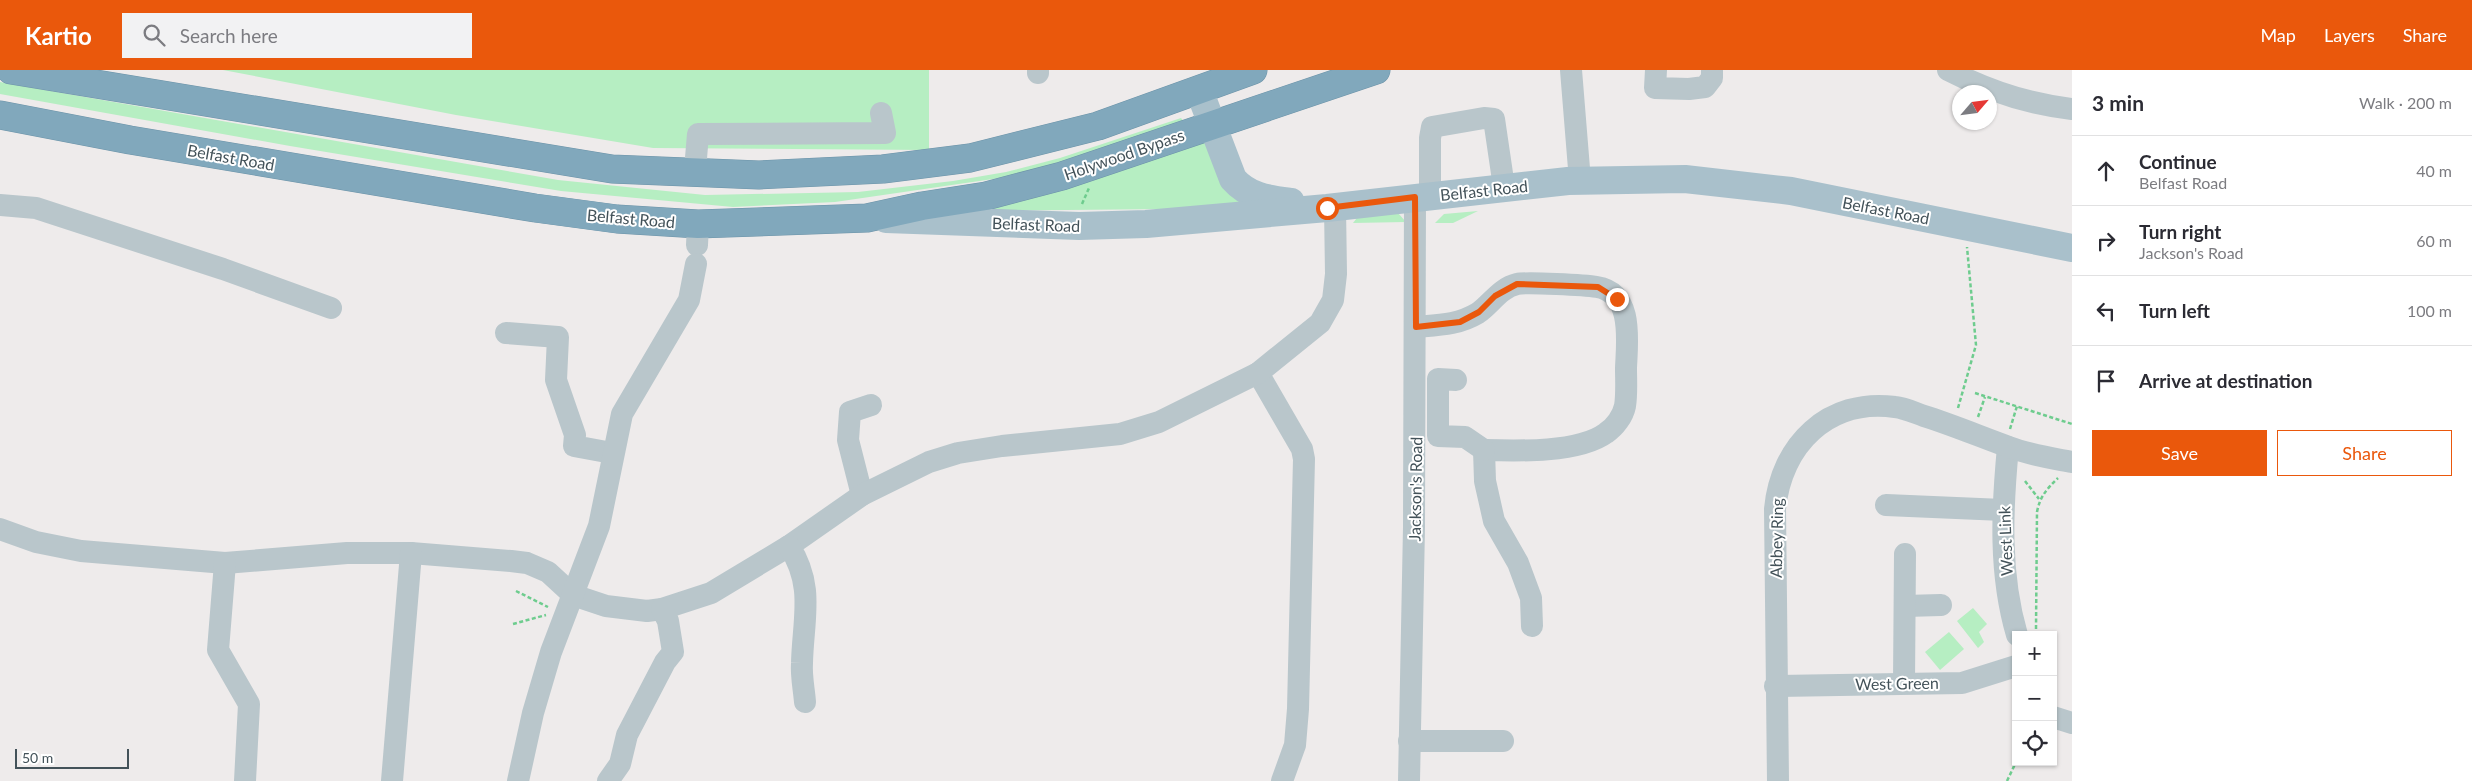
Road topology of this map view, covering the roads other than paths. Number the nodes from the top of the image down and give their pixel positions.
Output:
1 (11, 70) edge
2 (1254, 70) edge
3 (1376, 70) edge
4 (1571, 70) edge
5 (1656, 70) edge
6 (1712, 70) edge
7 (1948, 70) edge
8 (1199, 90) junction
9 (2072, 109) edge
10 (881, 113) dead end
11 (0, 115) edge
12 (1213, 124) junction
13 (699, 173) junction
14 (1580, 181) junction
15 (1504, 188) junction
16 (1422, 196) junction
17 (0, 205) edge
18 (1331, 208) junction
19 (867, 218) junction
20 (697, 244) junction
21 (2072, 248) edge
22 (331, 308) dead end
23 (1416, 327) junction
24 (506, 333) dead end
25 (1258, 373) junction
26 (1456, 380) dead end
27 (871, 405) dead end
28 (2006, 446) junction
29 (1484, 450) junction
30 (612, 453) junction
31 (2069, 467) edge
32 (862, 495) junction
33 (1886, 505) dead end
34 (2003, 510) junction
35 (0, 529) edge
36 (789, 546) junction
37 (411, 552) junction
38 (1905, 554) dead end
39 (225, 563) junction
40 (573, 595) junction
41 (1941, 605) dead end
42 (1905, 606) junction
43 (662, 609) junction
44 (1532, 626) dead end
45 (2016, 631) edge
46 (2012, 667) edge
47 (1904, 682) junction
48 (1776, 686) junction
49 (805, 702) dead end
50 (2057, 718) edge
51 (2072, 723) edge
52 (1409, 741) junction
53 (1503, 741) dead end
54 (246, 781) edge
55 (392, 781) edge
56 (518, 781) edge
57 (608, 781) edge
58 (1282, 781) edge
59 (1409, 781) edge
60 (1778, 781) edge

1 - 13 highway
2 - 8 highway
3 - 12 highway, Holywood Bypass
4 - 14 street
5 - 6 street
7 - 9 street
8 - 12 main road
8 - 13 highway
10 - 13 street
11 - 20 highway, Belfast Road
12 - 18 main road
12 - 19 highway, Holywood Bypass
14 - 15 main road, Belfast Road
14 - 21 main road, Belfast Road
15 - 16 main road, Belfast Road
15 - 16 street, Jackson's Road
16 - 18 main road, Belfast Road
16 - 23 street, Jackson's Road
17 - 22 street
18 - 19 main road, Belfast Road
18 - 25 street
19 - 20 highway, Belfast Road
20 - 30 street
23 - 29 street
23 - 52 street, Jackson's Road
24 - 30 street
25 - 32 street
25 - 58 street
26 - 29 street
27 - 32 street
28 - 31 street, Abbey Ring
28 - 34 street, West Link
28 - 48 street, Abbey Ring
29 - 44 street
30 - 40 street
32 - 36 street
33 - 34 street
34 - 45 street, West Link
35 - 39 street
36 - 43 street
36 - 49 street
37 - 39 street
37 - 40 street
37 - 55 street
38 - 42 street
39 - 54 street
40 - 43 street
40 - 56 street
41 - 42 street
42 - 47 street
43 - 57 street
46 - 47 street, West Green
47 - 48 street, West Green
48 - 60 street, Abbey Ring
50 - 51 street
52 - 53 street
52 - 59 street, Jackson's Road

